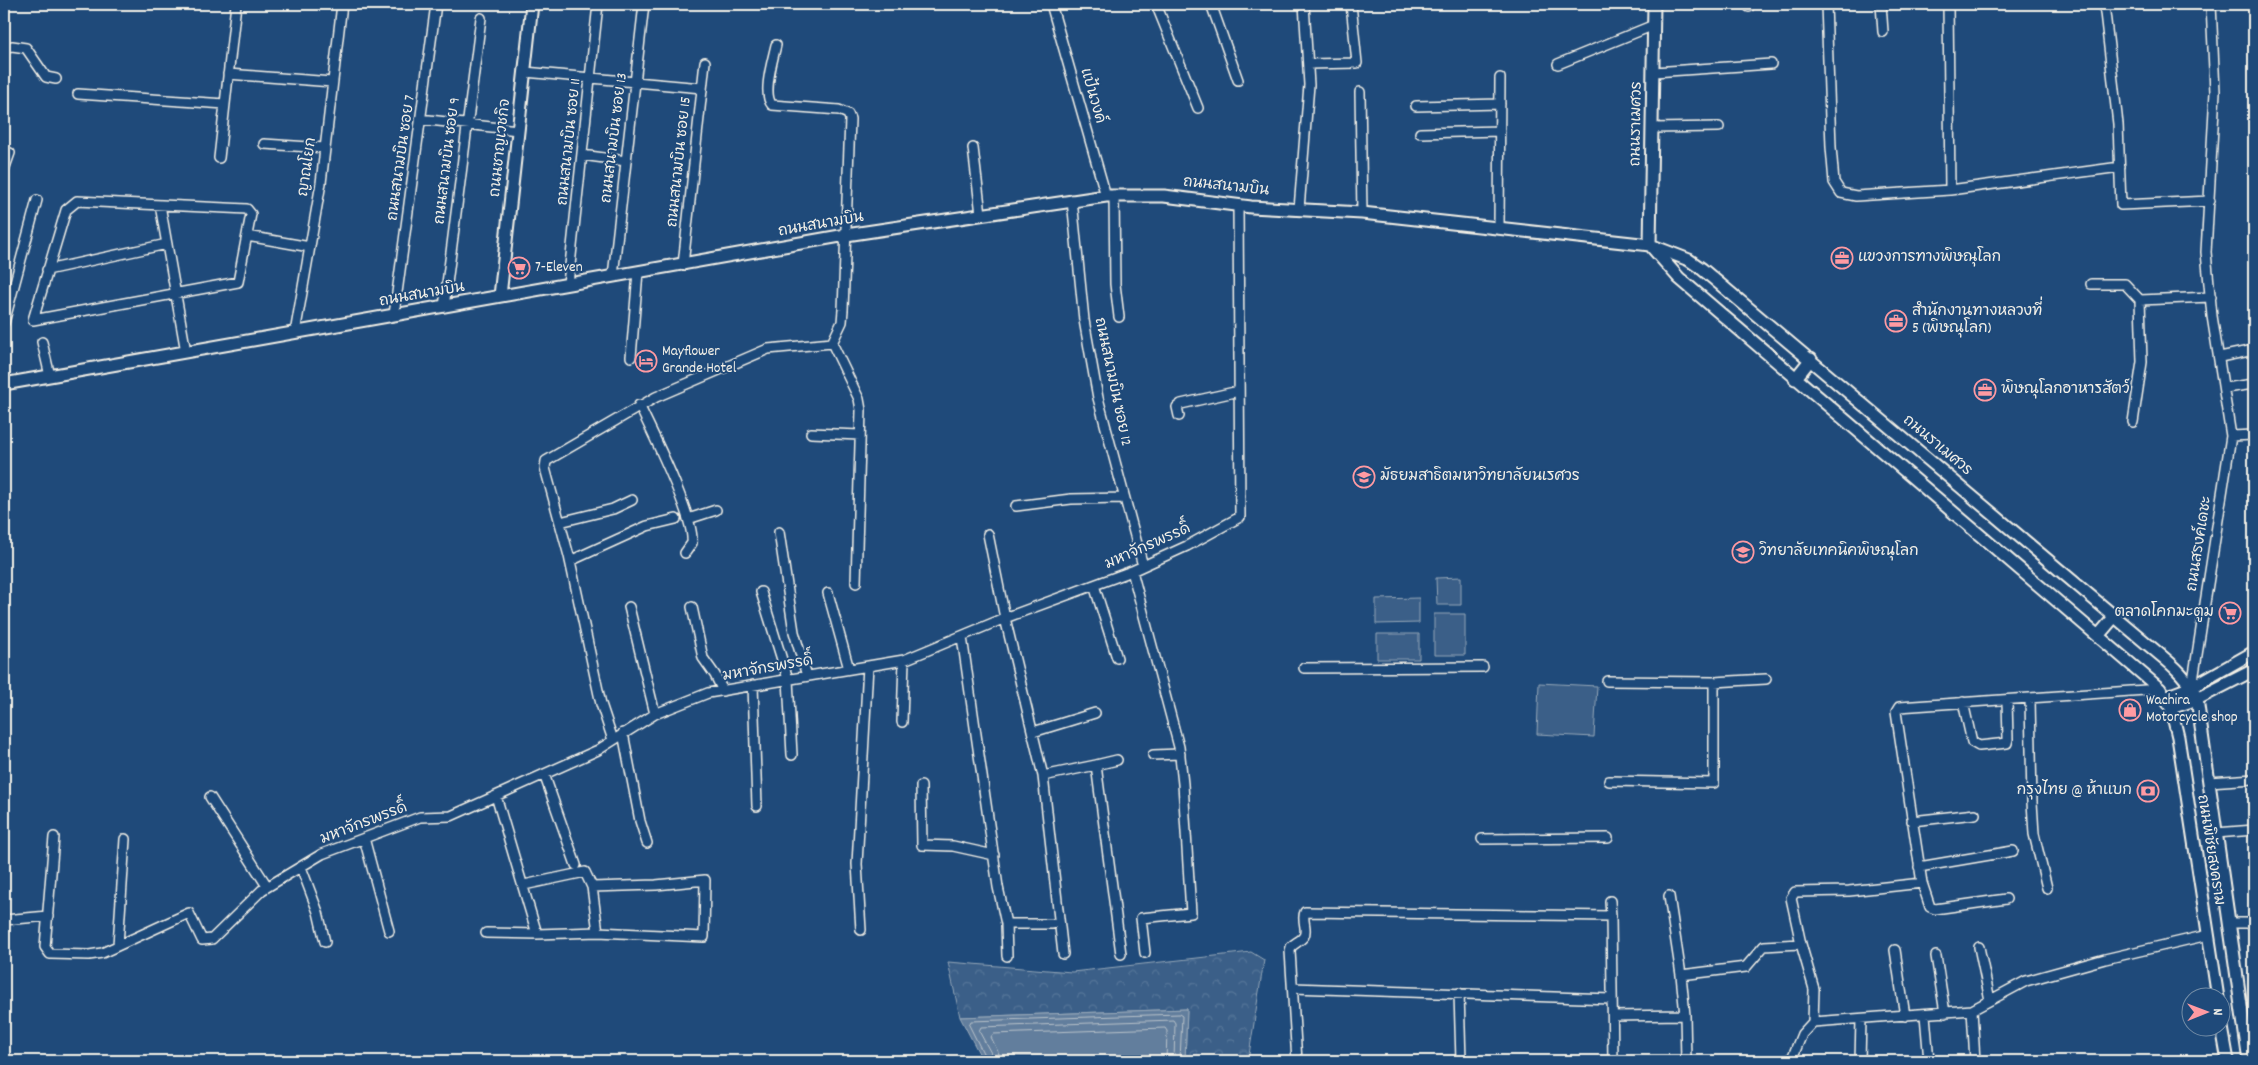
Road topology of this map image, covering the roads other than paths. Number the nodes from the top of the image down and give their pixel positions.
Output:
1 (236, 4) edge
2 (342, 4) edge
3 (436, 4) edge
4 (532, 4) edge
5 (598, 4) edge
6 (644, 4) edge
7 (1051, 4) edge
8 (1156, 4) edge
9 (1211, 4) edge
10 (1304, 4) edge
11 (1351, 4) edge
12 (1654, 4) edge
13 (1826, 4) edge
14 (1881, 4) edge
15 (1948, 4) edge
16 (2104, 4) edge
17 (2211, 4) edge
18 (481, 18) dead end
19 (1654, 25) junction
20 (1883, 32) dead end
21 (776, 45) dead end
22 (4, 48) edge
23 (705, 62) dead end
24 (1308, 64) junction
25 (1558, 64) dead end
26 (1771, 64) dead end
27 (525, 72) junction
28 (1654, 72) junction
29 (228, 74) junction
30 (590, 78) junction
31 (1500, 78) dead end
32 (56, 79) dead end
33 (1238, 80) dead end
34 (332, 82) junction
35 (635, 82) junction
36 (702, 88) junction
37 (1360, 92) dead end
38 (78, 94) dead end
39 (226, 104) junction
40 (1500, 104) junction
41 (1416, 106) dead end
42 (1198, 108) dead end
43 (420, 119) junction
44 (467, 124) junction
45 (1652, 128) junction
46 (1720, 128) dead end
47 (518, 130) junction
48 (1500, 131) junction
49 (1420, 133) dead end
50 (264, 144) dead end
51 (325, 148) junction
52 (972, 148) dead end
53 (10, 154) dead end
54 (582, 154) junction
55 (219, 158) dead end
56 (626, 161) junction
57 (2120, 168) junction
58 (4, 170) edge
59 (1950, 190) junction
60 (1110, 196) junction
61 (37, 200) dead end
62 (1072, 200) junction
63 (2210, 200) junction
64 (160, 205) junction
65 (1238, 205) junction
66 (1299, 209) junction
67 (1362, 213) junction
68 (981, 214) junction
69 (1499, 228) junction
70 (846, 235) junction
71 (247, 236) junction
72 (168, 244) junction
73 (1650, 245) junction
74 (310, 247) junction
75 (683, 265) junction
76 (48, 270) junction
77 (638, 272) junction
78 (612, 276) junction
79 (568, 284) junction
80 (2091, 284) dead end
81 (177, 293) junction
82 (500, 296) junction
83 (2211, 297) junction
84 (2140, 300) junction
85 (444, 307) junction
86 (394, 315) junction
87 (1119, 317) dead end
88 (4, 323) edge
89 (295, 332) junction
90 (42, 342) dead end
91 (832, 343) junction
92 (2254, 350) edge
93 (186, 352) junction
94 (631, 357) dead end
95 (2220, 357) junction
96 (1811, 360) junction
97 (50, 376) junction
98 (1795, 379) junction
99 (4, 384) edge
100 (2254, 384) edge
101 (2224, 388) junction
102 (1240, 391) junction
103 (639, 405) junction
104 (1179, 416) dead end
105 (2133, 422) dead end
106 (812, 433) dead end
107 (2254, 434) edge
108 (860, 435) junction
109 (2231, 436) junction
110 (1124, 498) junction
111 (632, 500) dead end
112 (1016, 506) dead end
113 (716, 510) dead end
114 (676, 519) dead end
115 (688, 519) junction
116 (560, 522) junction
117 (779, 532) dead end
118 (988, 534) dead end
119 (685, 553) dead end
120 (570, 561) junction
121 (1144, 566) junction
122 (1132, 570) junction
123 (856, 583) dead end
124 (1094, 585) junction
125 (761, 592) dead end
126 (828, 593) dead end
127 (629, 607) dead end
128 (692, 607) dead end
129 (2114, 616) junction
130 (1005, 618) junction
131 (962, 636) junction
132 (2098, 636) junction
133 (2254, 652) edge
134 (1117, 658) dead end
135 (904, 660) junction
136 (868, 666) junction
137 (1482, 667) dead end
138 (1304, 668) dead end
139 (849, 669) junction
140 (2254, 670) edge
141 (807, 676) junction
142 (788, 679) junction
143 (1766, 679) dead end
144 (1607, 680) dead end
145 (1714, 682) junction
146 (753, 685) junction
147 (2192, 686) junction
148 (722, 691) junction
149 (2162, 693) junction
150 (2030, 698) junction
151 (2197, 699) junction
152 (2007, 700) junction
153 (1963, 702) junction
154 (2171, 708) junction
155 (1095, 713) dead end
156 (655, 714) junction
157 (902, 722) dead end
158 (1033, 732) junction
159 (624, 733) junction
160 (612, 740) junction
161 (792, 754) dead end
162 (1180, 754) junction
163 (1153, 755) dead end
164 (1117, 760) dead end
165 (1096, 765) junction
166 (544, 774) junction
167 (1043, 776) junction
168 (2254, 779) edge
169 (1609, 781) dead end
170 (2209, 782) junction
171 (920, 786) dead end
172 (496, 796) junction
173 (210, 797) dead end
174 (757, 806) dead end
175 (1975, 814) dead end
176 (1912, 821) junction
177 (2254, 830) edge
178 (2216, 833) junction
179 (54, 837) dead end
180 (364, 838) junction
181 (1608, 838) dead end
182 (125, 839) dead end
183 (1482, 839) dead end
184 (647, 843) dead end
185 (2013, 850) dead end
186 (994, 855) junction
187 (576, 865) dead end
188 (301, 867) junction
189 (1919, 867) junction
190 (1922, 883) junction
191 (524, 885) junction
192 (267, 886) junction
193 (592, 887) junction
194 (2047, 888) dead end
195 (1669, 896) dead end
196 (2006, 900) dead end
197 (1610, 901) dead end
198 (48, 916) junction
199 (1611, 916) junction
200 (4, 920) edge
201 (2229, 923) junction
202 (2254, 923) edge
203 (1006, 924) junction
204 (1052, 924) dead end
205 (389, 930) dead end
206 (862, 930) dead end
207 (598, 932) junction
208 (486, 933) dead end
209 (537, 934) junction
210 (2208, 935) junction
211 (325, 942) dead end
212 (1801, 944) junction
213 (118, 945) junction
214 (1979, 946) dead end
215 (1894, 950) dead end
216 (1145, 953) dead end
217 (1063, 954) dead end
218 (1121, 954) dead end
219 (1007, 956) dead end
220 (1936, 956) dead end
221 (1681, 975) junction
222 (1293, 988) junction
223 (2216, 988) edge
224 (1459, 993) junction
225 (1611, 998) junction
226 (1990, 1000) junction
227 (1972, 1010) junction
228 (1945, 1013) junction
229 (1685, 1015) junction
230 (1925, 1015) junction
231 (1613, 1016) junction
232 (1905, 1016) junction
233 (1861, 1019) junction
234 (1813, 1022) junction
235 (2249, 1031) edge
236 (2224, 1038) edge
237 (1296, 1061) edge
238 (1461, 1061) edge
239 (1614, 1061) edge
240 (1686, 1061) edge
241 (1791, 1061) edge
242 (1860, 1061) edge
243 (1929, 1061) edge
244 (1975, 1061) edge
245 (2228, 1061) edge
246 (2249, 1061) edge

1 - 29 street
2 - 34 street, ญาณโยก
3 - 43 street, ถนนสนามบิน ซอย 7
4 - 27 main road, ถนนชาญเวชกิจ
5 - 30 street, ถนนสนามบิน ซอย 11
6 - 35 street, ถนนสนามบิน ซอย 13
7 - 60 street, แป้นวงค์
8 - 42 street
9 - 33 street
10 - 24 street
11 - 24 street
12 - 19 main road, ถนนราเมศวร
13 - 59 street
14 - 20 street
15 - 59 street
16 - 57 street
17 - 63 street, ถนนสรงค์เดชะ
18 - 44 street, ถนนสนามบิน ซอย 9
19 - 25 street
19 - 28 main road, ถนนราเมศวร
21 - 70 street
22 - 32 street
23 - 36 street, ถนนสนามบิน ซอย 15
24 - 66 street
26 - 28 street
27 - 30 street
27 - 47 main road, ถนนชาญเวชกิจ
28 - 45 main road, ถนนราเมศวร
29 - 34 street
29 - 39 street
30 - 35 street
30 - 54 street, ถนนสนามบิน ซอย 11
31 - 40 street
34 - 51 street, ญาณโยก
35 - 36 street
35 - 56 street, ถนนสนามบิน ซอย 13
36 - 75 street, ถนนสนามบิน ซอย 15
37 - 67 street
38 - 39 street
39 - 55 street
40 - 41 street
40 - 48 street
43 - 44 street
43 - 86 street, ถนนสนามบิน ซอย 7
44 - 47 street
44 - 85 street, ถนนสนามบิน ซอย 9
45 - 46 street
45 - 73 main road, ถนนราเมศวร
47 - 82 main road, ถนนชาญเวชกิจ
48 - 49 street
48 - 69 street
50 - 51 street
51 - 74 street, ญาณโยก
52 - 68 street
53 - 58 street
54 - 56 street
54 - 79 street, ถนนสนามบิน ซอย 11
56 - 78 street, ถนนสนามบิน ซอย 13
57 - 59 street
57 - 63 street
60 - 62 main road, ถนนสนามบิน
60 - 65 main road, ถนนสนามบิน
60 - 87 street, แป้นวงค์
61 - 88 street
62 - 68 main road, ถนนสนามบิน
62 - 110 street, ถนนสนามบิน ซอย 12
63 - 83 street, ถนนสรงค์เดชะ
64 - 71 street
64 - 72 street
64 - 76 street
65 - 66 main road, ถนนสนามบิน
65 - 102 street, มหาจักรพรรดิ์
66 - 67 main road, ถนนสนามบิน
67 - 69 main road, ถนนสนามบิน
68 - 70 main road, ถนนสนามบิน
69 - 73 main road, ถนนสนามบิน
70 - 75 main road, ถนนสนามบิน
70 - 91 street
71 - 74 street
71 - 81 street
72 - 76 street
72 - 81 street
73 - 96 main road, ถนนราเมศวร
73 - 98 main road
74 - 89 street, ญาณโยก
75 - 77 main road, ถนนสนามบิน
76 - 81 street
77 - 78 main road, ถนนสนามบิน
77 - 94 street
78 - 79 main road, ถนนสนามบิน
79 - 82 main road, ถนนสนามบิน
80 - 84 street
81 - 93 street
82 - 85 main road, ถนนสนามบิน
83 - 84 street
83 - 95 street, ถนนสรงค์เดชะ
84 - 105 street
85 - 86 main road, ถนนสนามบิน
86 - 89 main road, ถนนสนามบิน
89 - 93 main road, ถนนสนามบิน
90 - 97 street
91 - 103 street
91 - 108 street
92 - 95 street
93 - 97 main road, ถนนสนามบิน
95 - 101 street, ถนนสรงค์เดชะ
96 - 98 main road
96 - 129 main road, ถนนราเมศวร
97 - 99 main road, ถนนสนามบิน
98 - 132 main road
100 - 101 street
101 - 109 street, ถนนสรงค์เดชะ
102 - 104 street
102 - 121 street, มหาจักรพรรดิ์
103 - 115 street
103 - 116 street
106 - 108 street
107 - 109 street
108 - 123 street
109 - 147 street, ถนนสรงค์เดชะ
110 - 112 street
110 - 121 street, ถนนสนามบิน ซอย 12
111 - 116 street
113 - 115 street
114 - 120 street
115 - 119 street
116 - 120 street
117 - 141 street
118 - 130 street
120 - 160 street
121 - 122 street, มหาจักรพรรดิ์
122 - 124 street, มหาจักรพรรดิ์
122 - 162 street
124 - 130 street, มหาจักรพรรดิ์
124 - 134 street
125 - 142 street
126 - 139 street
127 - 156 street
128 - 148 street
129 - 132 main road
129 - 147 main road, ถนนราเมศวร
130 - 131 street, มหาจักรพรรดิ์
130 - 158 street
131 - 135 street, มหาจักรพรรดิ์
131 - 186 street
132 - 149 main road
133 - 147 main road
135 - 136 street, มหาจักรพรรดิ์
135 - 157 street
136 - 139 street, มหาจักรพรรดิ์
136 - 206 street
137 - 138 street
139 - 141 street, มหาจักรพรรดิ์
140 - 151 main road
141 - 142 street, มหาจักรพรรดิ์
142 - 146 street, มหาจักรพรรดิ์
142 - 161 street
143 - 145 street
144 - 145 street
145 - 169 street
146 - 148 street, มหาจักรพรรดิ์
146 - 174 street
147 - 149 main road
147 - 151 main road, ถนนพิชัยสงคราม
148 - 156 street, มหาจักรพรรดิ์
149 - 150 street
149 - 154 main road, ถนนพิชัยสงคราม
150 - 152 street
150 - 194 street
151 - 154 main road
151 - 170 main road, ถนนพิชัยสงคราม
152 - 153 street
152 - 153 street
153 - 176 street
154 - 210 main road, ถนนพิชัยสงคราม
155 - 158 street
156 - 159 street, มหาจักรพรรดิ์
158 - 167 street
159 - 160 street, มหาจักรพรรดิ์
159 - 184 street
160 - 166 street, มหาจักรพรรดิ์
162 - 163 street
162 - 216 street
164 - 165 street
165 - 167 street
165 - 218 street
166 - 172 street, มหาจักรพรรดิ์
166 - 187 street
167 - 217 street
168 - 170 street
170 - 178 main road, ถนนพิชัยสงคราม
171 - 186 street
172 - 180 street, มหาจักรพรรดิ์
172 - 191 street
173 - 192 street
175 - 176 street
176 - 189 street
177 - 178 street
178 - 201 main road, ถนนพิชัยสงคราม
179 - 198 street
180 - 188 street, มหาจักรพรรดิ์
180 - 205 street
181 - 183 street
182 - 213 street
185 - 189 street
186 - 203 street
188 - 192 street, มหาจักรพรรดิ์
188 - 211 street
189 - 190 street
190 - 196 street
190 - 212 street
191 - 193 street
191 - 209 street
192 - 213 street, มหาจักรพรรดิ์
193 - 207 street
193 - 207 street
195 - 221 street
197 - 199 street
198 - 200 street
198 - 213 street, มหาจักรพรรดิ์
199 - 222 street
199 - 225 street
201 - 202 street
201 - 235 main road, ถนนพิชัยสงคราม
203 - 204 street
203 - 219 street
207 - 209 street
208 - 209 street
210 - 223 main road, ถนนพิชัยสงคราม
210 - 226 street
212 - 221 street
212 - 234 street
214 - 226 street
215 - 232 street
220 - 228 street
221 - 229 street
222 - 224 street
222 - 237 street
224 - 225 street
224 - 238 street
225 - 231 street
226 - 227 street
227 - 228 street
227 - 244 street
228 - 230 street
229 - 231 street
229 - 240 street
230 - 232 street
230 - 243 street
231 - 239 street
232 - 233 street
233 - 234 street
233 - 242 street
234 - 241 street
235 - 246 main road, ถนนพิชัยสงคราม
236 - 245 main road

